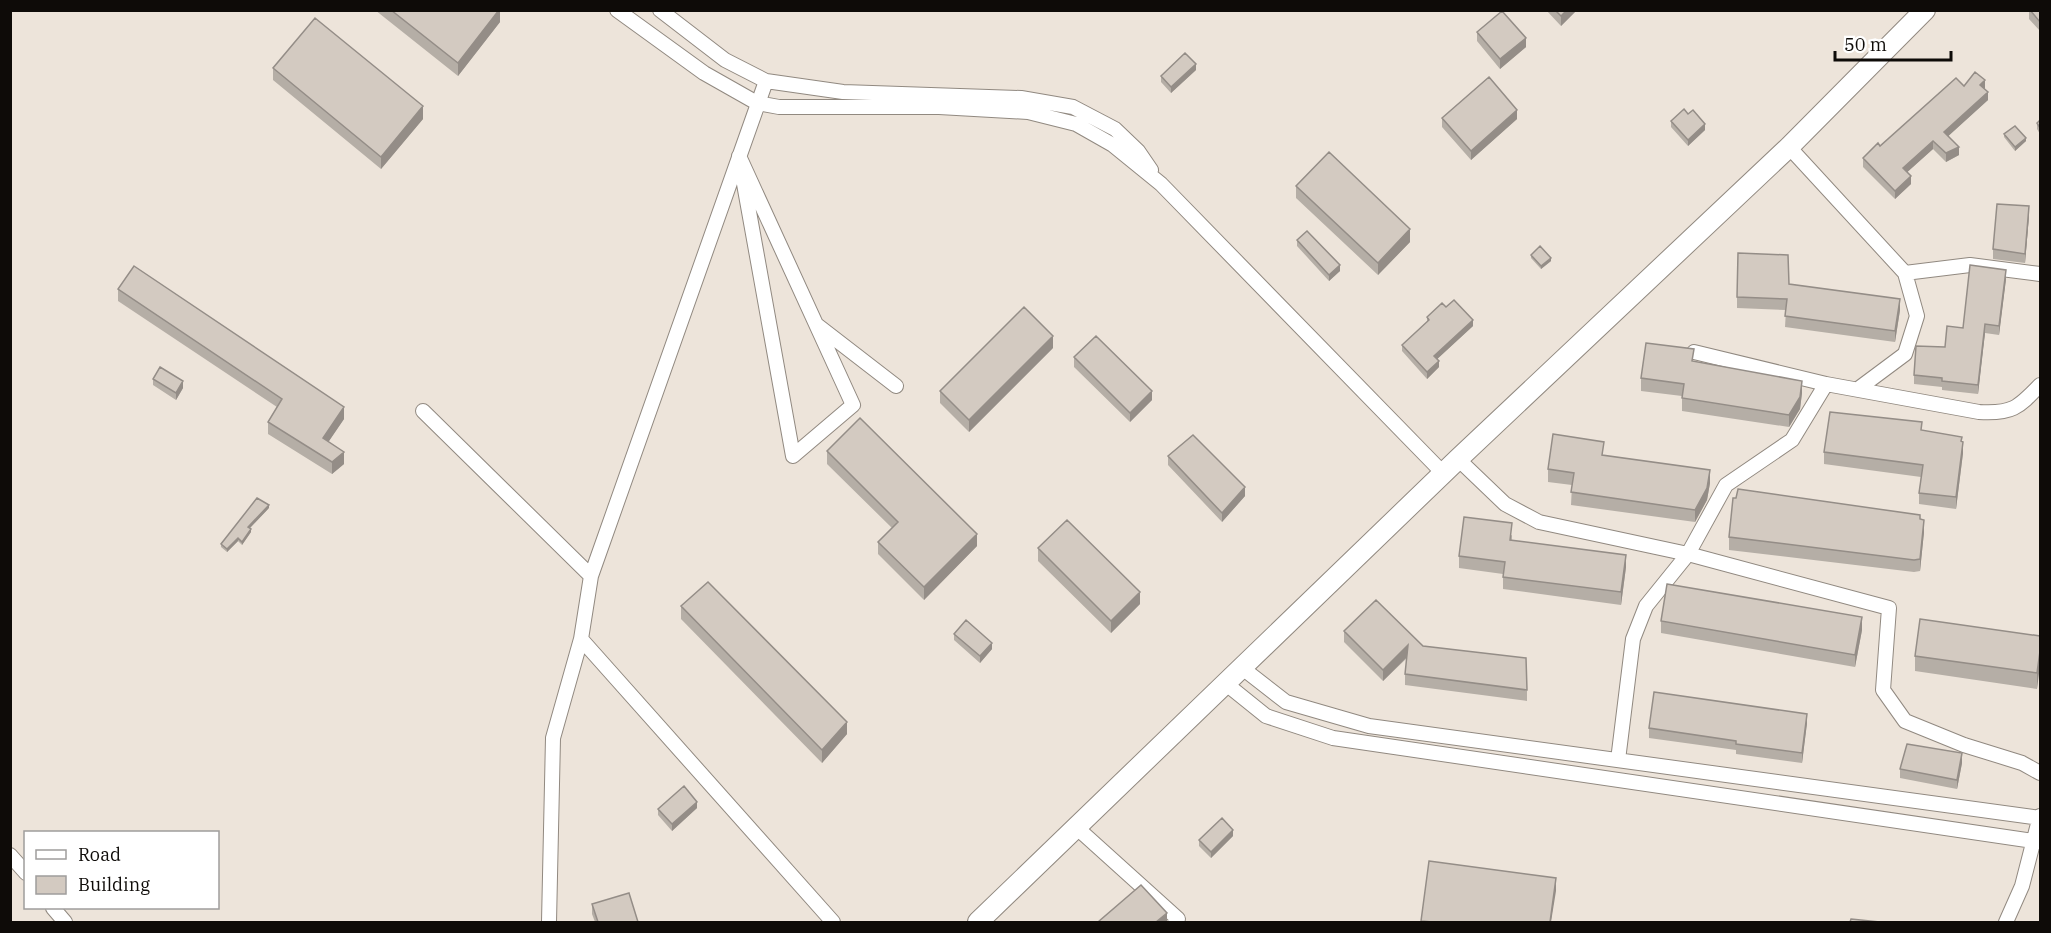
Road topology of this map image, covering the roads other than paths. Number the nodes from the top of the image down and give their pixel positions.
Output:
1 (617, 10) edge
2 (660, 10) edge
3 (1925, 10) edge
4 (766, 81) junction
5 (757, 103) junction
6 (1789, 147) junction
7 (739, 156) junction
8 (1161, 184) junction
9 (1905, 273) junction
10 (2040, 274) edge
11 (815, 324) junction
12 (1694, 352) edge
13 (1826, 384) junction
14 (2040, 385) edge
15 (897, 386) dead end
16 (1858, 389) junction
17 (423, 411) dead end
18 (1458, 459) junction
19 (1443, 473) junction
20 (1688, 554) junction
21 (591, 576) junction
22 (581, 639) junction
23 (1242, 667) junction
24 (1225, 683) junction
25 (1618, 760) junction
26 (2040, 773) edge
27 (2040, 817) edge
28 (1076, 827) junction
29 (2037, 841) edge
30 (10, 855) edge
31 (24, 871) edge
32 (54, 909) edge
33 (1179, 921) edge
34 (65, 922) edge
35 (549, 922) edge
36 (833, 922) edge
37 (978, 922) edge
38 (2006, 922) edge

1 - 5 street
2 - 4 street
3 - 6 main road
4 - 5 street
4 - 8 street
5 - 7 street
5 - 8 street
6 - 9 street
6 - 18 main road
7 - 11 street
7 - 11 street
7 - 21 street
8 - 19 street
9 - 10 street
9 - 16 street
11 - 15 street
12 - 13 street
13 - 16 street
13 - 20 street
14 - 16 street
17 - 21 street
18 - 19 main road
18 - 20 street
19 - 23 main road
20 - 25 street
20 - 26 street
21 - 22 street
22 - 35 street
22 - 36 street
23 - 24 main road
23 - 25 street
24 - 28 main road
24 - 29 street
25 - 27 street
27 - 29 street
28 - 33 street
28 - 37 main road
29 - 38 street
30 - 31 street
32 - 34 street

